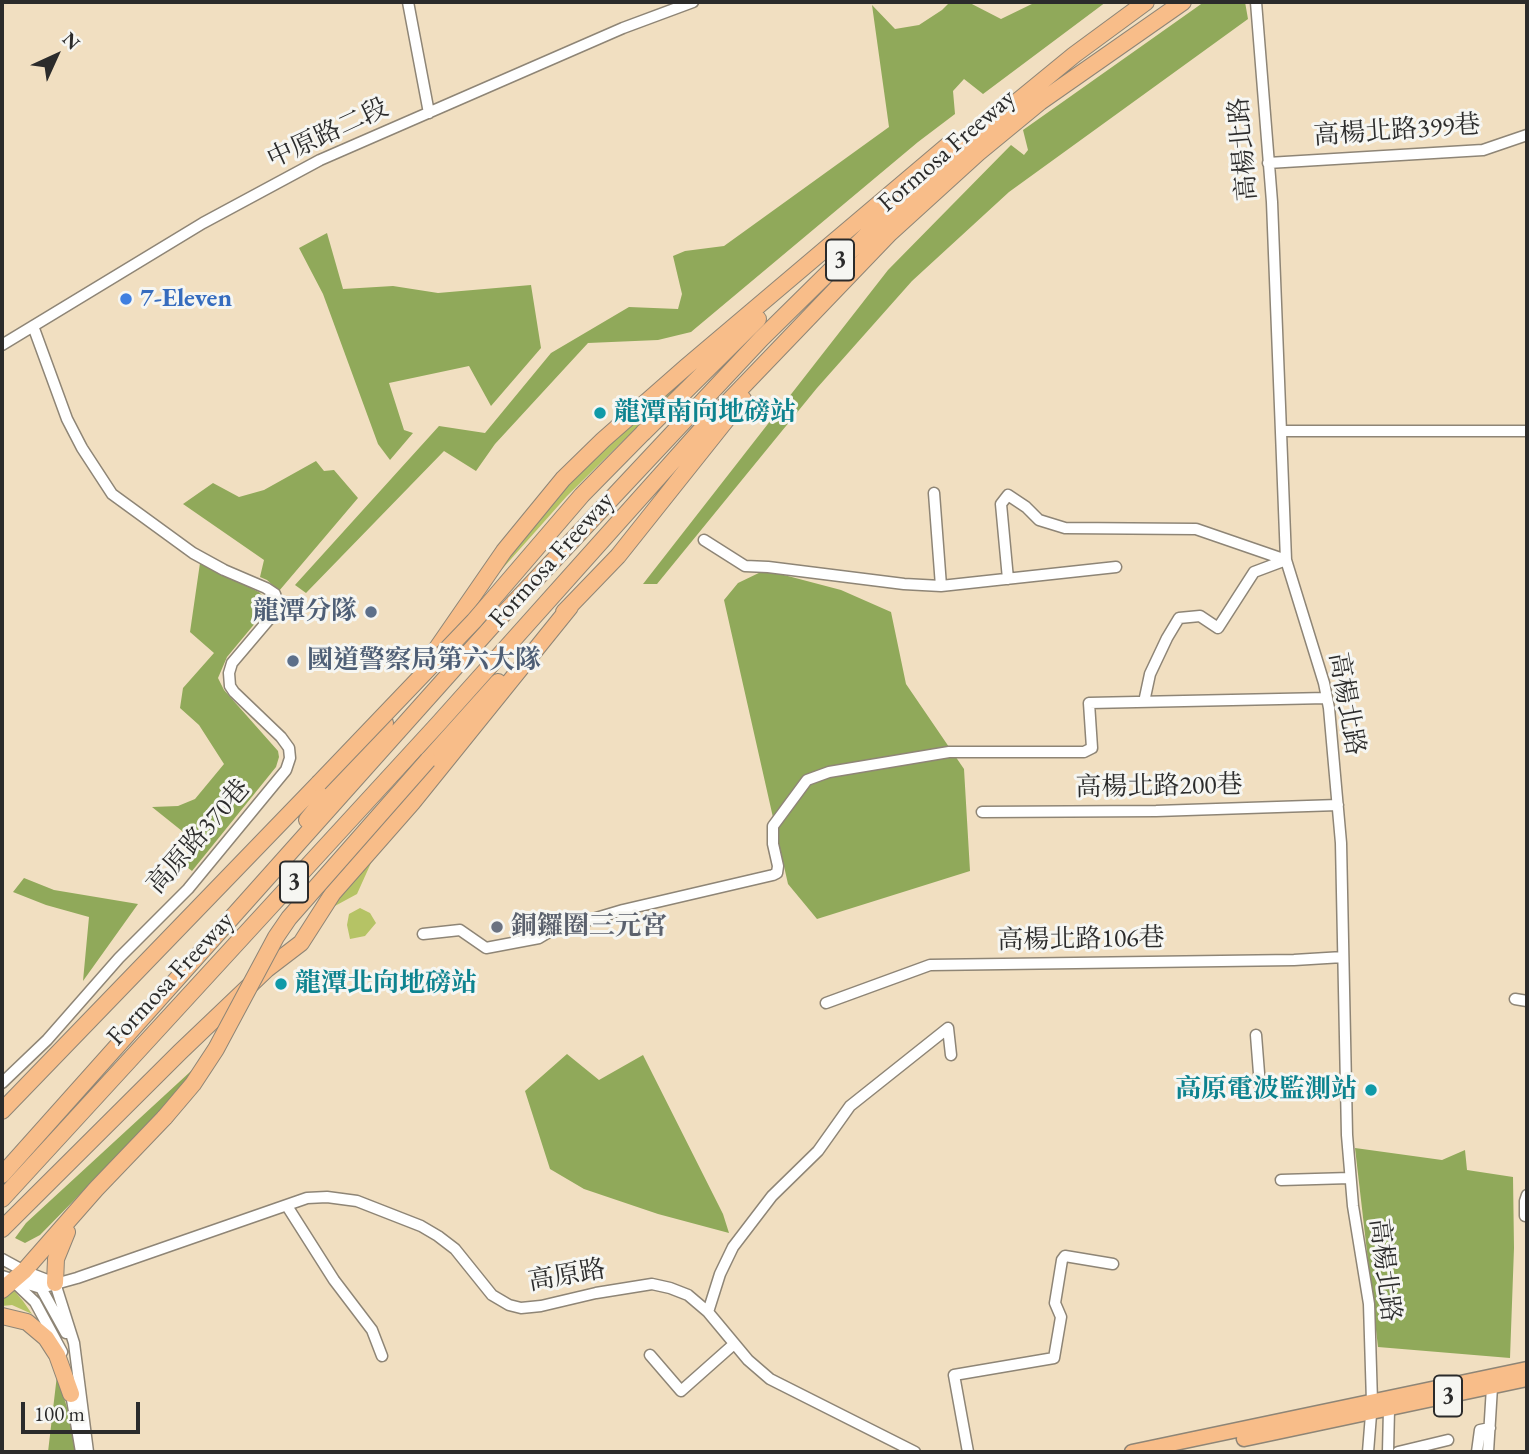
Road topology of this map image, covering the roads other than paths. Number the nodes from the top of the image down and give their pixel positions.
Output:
1 (408, 2) edge
2 (693, 2) edge
3 (1146, 2) edge
4 (1183, 2) edge
5 (1256, 2) edge
6 (1074, 55) junction
7 (429, 113) junction
8 (1527, 135) edge
9 (1268, 163) junction
10 (813, 261) junction
11 (800, 325) junction
12 (33, 326) junction
13 (2, 345) edge
14 (1281, 431) junction
15 (1527, 431) edge
16 (934, 493) dead end
17 (704, 540) dead end
18 (1286, 560) junction
19 (1116, 567) dead end
20 (1009, 579) junction
21 (941, 586) junction
22 (570, 607) junction
23 (1327, 698) junction
24 (1144, 702) junction
25 (1338, 805) junction
26 (982, 812) dead end
27 (257, 891) junction
28 (423, 934) dead end
29 (1343, 957) junction
30 (1515, 999) dead end
31 (1527, 1001) edge
32 (826, 1003) dead end
33 (1256, 1035) dead end
34 (951, 1055) dead end
35 (2, 1083) edge
36 (1346, 1090) junction
37 (2, 1111) edge
38 (2, 1175) edge
39 (1350, 1178) junction
40 (1281, 1180) dead end
41 (1527, 1195) edge
42 (2, 1199) edge
43 (287, 1206) junction
44 (79, 1209) junction
45 (1525, 1216) dead end
46 (2, 1229) edge
47 (1113, 1264) dead end
48 (8, 1274) edge
49 (48, 1285) junction
50 (708, 1312) junction
51 (2, 1315) edge
52 (734, 1343) junction
53 (650, 1355) dead end
54 (382, 1356) dead end
55 (1527, 1369) edge
56 (1527, 1379) edge
57 (1492, 1387) junction
58 (71, 1394) junction
59 (1371, 1408) junction
60 (1389, 1409) junction
61 (1490, 1428) junction
62 (1448, 1440) dead end
63 (81, 1452) edge
64 (88, 1452) edge
65 (915, 1452) edge
66 (968, 1452) edge
67 (1132, 1452) edge
68 (1179, 1452) edge
69 (1368, 1452) edge
70 (1388, 1452) edge
71 (1398, 1452) edge
72 (1477, 1452) edge
73 (1488, 1452) edge

1 - 7 street
2 - 7 street, 中原路二段
3 - 6 highway, Formosa Freeway / 3
4 - 11 highway, Formosa Freeway / 3
5 - 9 street, 高楊北路
6 - 10 highway
6 - 27 highway, Formosa Freeway / 3
7 - 12 street, 中原路二段
8 - 9 street, 高楊北路399巷
9 - 14 street, 高楊北路
10 - 27 highway
10 - 37 highway, bridge
11 - 22 highway
11 - 42 highway, Formosa Freeway / 3
12 - 13 street, 中原路二段
12 - 35 street, 高原路370巷
14 - 15 street
14 - 18 street, 高楊北路
16 - 21 street
17 - 21 street
18 - 20 street
18 - 23 street, 高楊北路
18 - 24 street
19 - 20 street
20 - 21 street
22 - 44 highway, bridge
22 - 46 highway
23 - 24 street
23 - 25 street, 高楊北路
24 - 28 street
25 - 26 street, 高楊北路200巷
25 - 29 street, 高楊北路
27 - 38 highway, Formosa Freeway / 3
29 - 32 street, 高楊北路106巷
29 - 36 street, 高楊北路
30 - 31 street
33 - 36 street
34 - 50 street
36 - 39 street, 高楊北路
39 - 40 street
39 - 59 street, 高楊北路
41 - 45 street
43 - 49 street, 高原路
43 - 50 street, 高原路
43 - 54 street
44 - 48 highway
44 - 49 highway
47 - 66 street
48 - 49 street
48 - 58 street
49 - 64 street
50 - 52 street, 高原路
51 - 58 highway
52 - 53 street
52 - 65 street, 高原路
55 - 59 main road, 3
56 - 57 main road, 3
57 - 60 main road, 3
57 - 61 street
58 - 63 street
59 - 60 main road, 3
59 - 67 main road, 3
59 - 68 main road, 3
59 - 69 street, 高楊北路
60 - 70 street
61 - 72 street
61 - 73 street
62 - 71 street

